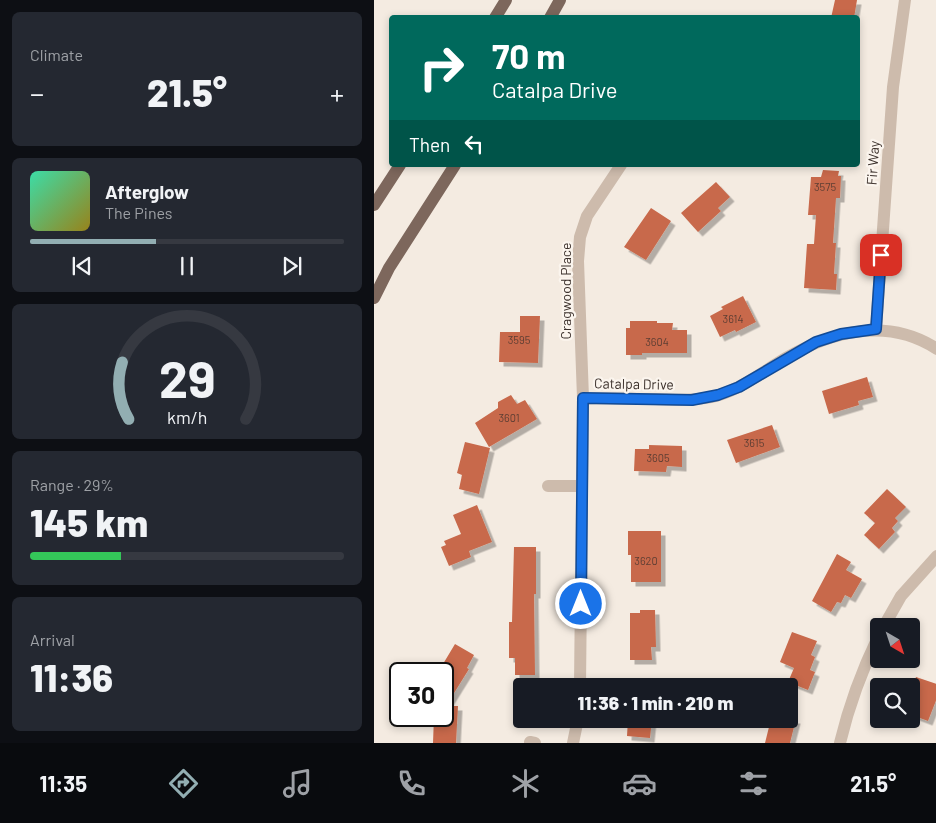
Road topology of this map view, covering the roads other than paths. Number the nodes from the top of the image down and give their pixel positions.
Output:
1 (506, 0) edge
2 (560, 0) edge
3 (905, 0) edge
4 (497, 15) edge
5 (552, 15) edge
6 (399, 167) edge
7 (454, 167) edge
8 (620, 167) edge
9 (374, 204) edge
10 (374, 298) edge
11 (876, 329) junction
12 (936, 349) edge
13 (583, 398) junction
14 (548, 486) dead end
15 (582, 486) junction
16 (936, 556) edge
17 (889, 618) edge
18 (870, 655) edge
19 (580, 678) edge
20 (576, 728) edge
21 (573, 743) edge
22 (840, 743) edge

1 - 4 main road
2 - 5 main road
3 - 11 street, Fir Way
6 - 9 main road
7 - 10 main road
8 - 13 street, Cragwood Place
11 - 12 street, Catalpa Drive
11 - 13 street, Catalpa Drive
13 - 15 street, Cragwood Place
14 - 15 street
15 - 19 street, Cragwood Place
16 - 17 street
18 - 22 street
20 - 21 street

